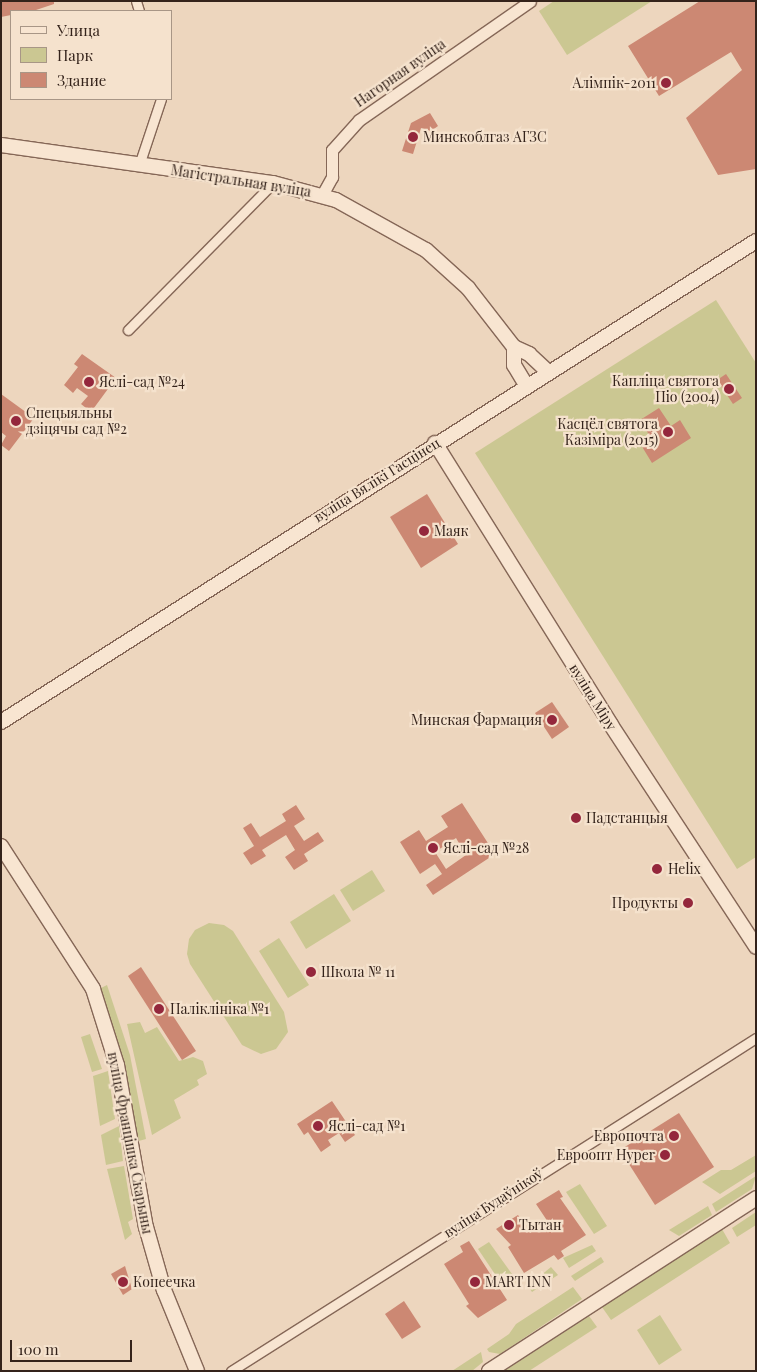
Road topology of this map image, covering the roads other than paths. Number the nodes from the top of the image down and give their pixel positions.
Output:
1 (530, 1) edge
2 (161, 100) edge
3 (1, 144) edge
4 (139, 165) junction
5 (272, 184) junction
6 (322, 195) junction
7 (756, 241) edge
8 (128, 330) dead end
9 (514, 347) junction
10 (547, 372) junction
11 (526, 385) junction
12 (435, 444) junction
13 (1, 722) edge
14 (1, 846) edge
15 (756, 946) edge
16 (756, 1038) edge
17 (756, 1198) edge
18 (197, 1371) edge
19 (231, 1371) edge
20 (489, 1371) edge

1 - 6 street, Нагорная вуліца
2 - 4 street
3 - 4 main road, Магістральная вуліца
4 - 5 main road, Магістральная вуліца
5 - 6 main road, Магістральная вуліца
5 - 8 street
6 - 9 main road, Магістральная вуліца
7 - 10 main road, вуліца Вялікі Гасцінец
9 - 10 main road
9 - 11 main road
10 - 11 main road, вуліца Вялікі Гасцінец
11 - 12 main road, вуліца Вялікі Гасцінец
12 - 13 main road, вуліца Вялікі Гасцінец
12 - 15 main road, вуліца Міру
14 - 18 main road, вуліца Францішка Скарыны
16 - 19 street, вуліца Будаўнікоў
17 - 20 main road

